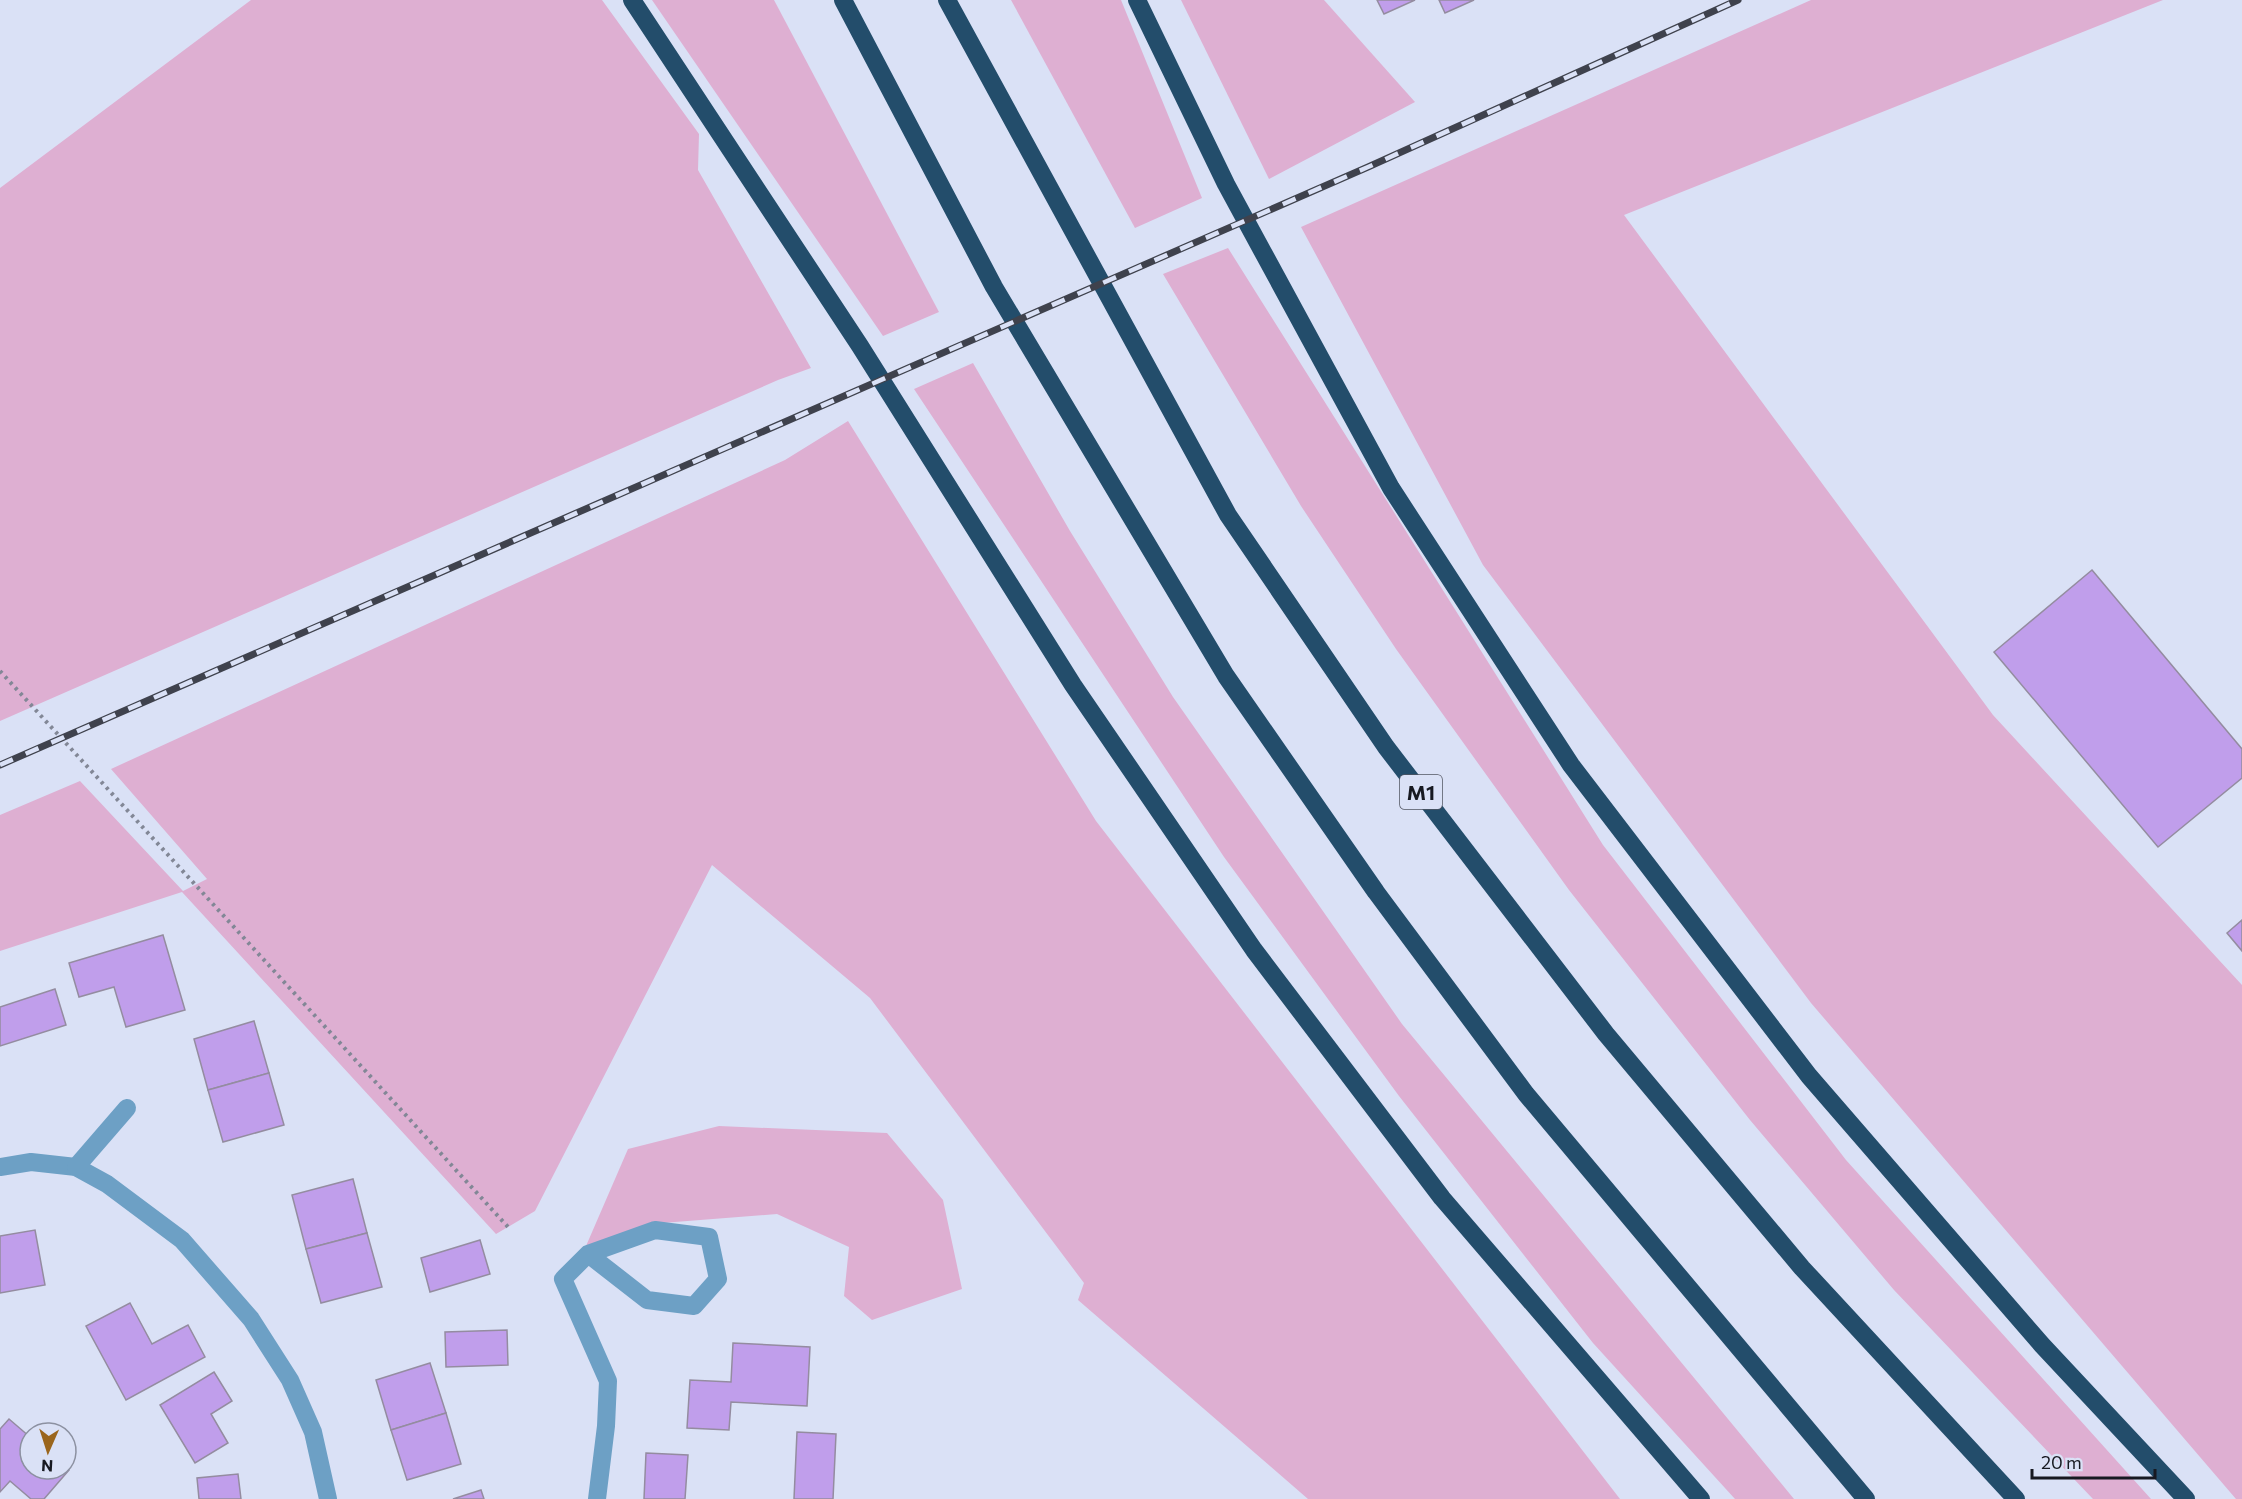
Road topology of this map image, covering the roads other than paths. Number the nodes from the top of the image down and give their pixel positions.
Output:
1 (632, 0) edge
2 (843, 0) edge
3 (947, 0) edge
4 (1137, 0) edge
5 (128, 1108) dead end
6 (0, 1167) edge
7 (76, 1167) junction
8 (588, 1254) junction
9 (328, 1499) edge
10 (597, 1499) edge
11 (1701, 1499) edge
12 (1866, 1499) edge
13 (2016, 1499) edge
14 (2186, 1499) edge

1 - 11 highway
2 - 12 highway
3 - 13 highway, M1
4 - 14 highway
5 - 7 street
6 - 7 street
7 - 9 street
8 - 8 street
8 - 10 street

